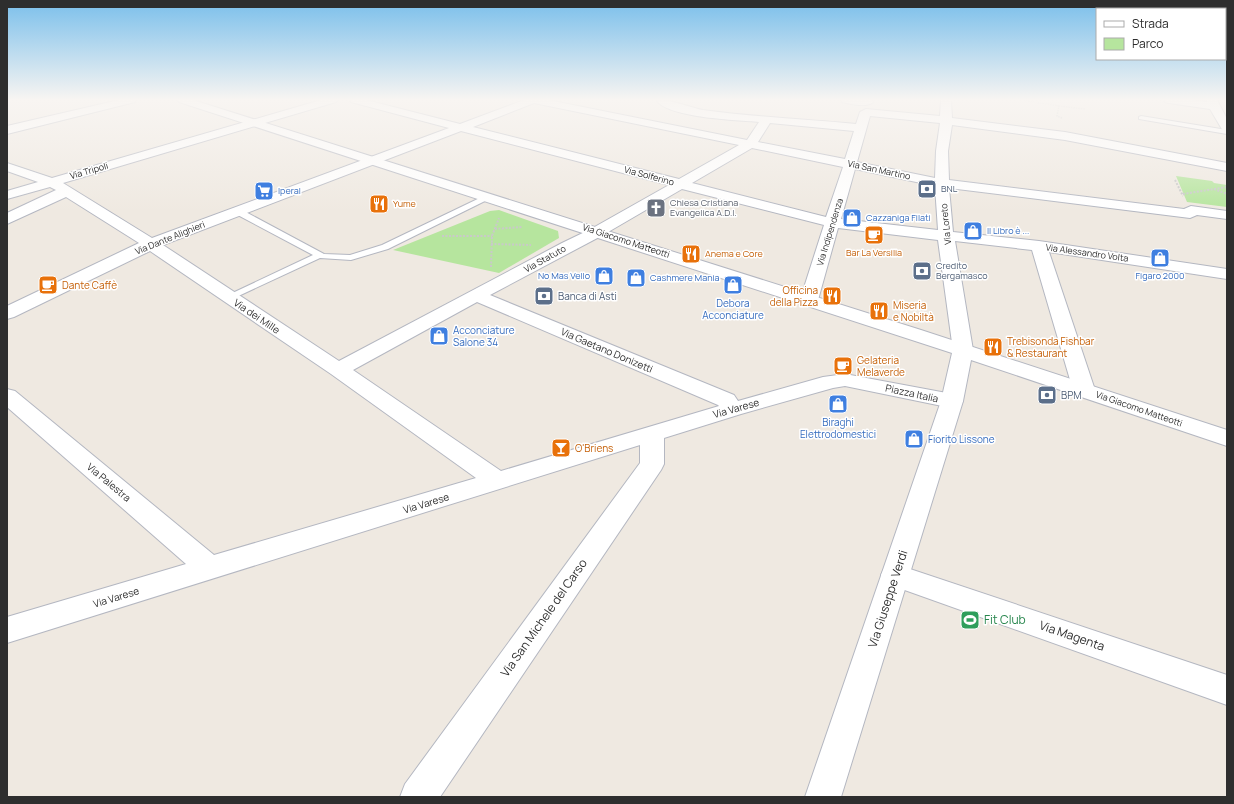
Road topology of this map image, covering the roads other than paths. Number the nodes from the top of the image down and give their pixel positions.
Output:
1 (209, 138) edge
2 (300, 138) edge
3 (432, 138) edge
4 (501, 138) edge
5 (718, 138) edge
6 (754, 138) edge
7 (857, 138) edge
8 (943, 138) edge
9 (1073, 138) edge
10 (750, 144) junction
11 (372, 160) junction
12 (850, 164) junction
13 (7, 167) edge
14 (394, 167) junction
15 (1227, 167) edge
16 (336, 173) junction
17 (942, 183) junction
18 (681, 184) junction
19 (59, 186) junction
20 (7, 195) edge
21 (496, 200) junction
22 (237, 211) junction
23 (1227, 215) edge
24 (7, 219) edge
25 (832, 223) junction
26 (597, 232) junction
27 (946, 237) junction
28 (152, 244) junction
29 (1039, 246) junction
30 (319, 255) junction
31 (1227, 274) edge
32 (478, 296) junction
33 (229, 297) junction
34 (809, 300) junction
35 (7, 313) edge
36 (963, 350) junction
37 (338, 370) junction
38 (845, 380) joint
39 (1084, 390) junction
40 (7, 396) edge
41 (952, 401) junction
42 (733, 409) junction
43 (652, 434) junction
44 (1227, 438) edge
45 (498, 481) junction
46 (210, 568) junction
47 (895, 575) junction
48 (7, 630) edge
49 (1227, 690) edge
50 (418, 797) edge
51 (824, 797) edge

1 - 19 street, Via Tripoli
2 - 11 street, Via Giacomo Matteotti
3 - 11 street, Via Dante Alighieri
4 - 18 street, Via Solferino
5 - 10 street, Via San Martino
6 - 10 street
7 - 12 street, Via Indipendenza
8 - 17 street, Via Loreto
9 - 15 street
10 - 12 street, Via San Martino
10 - 18 street, Via Statuto
11 - 14 street, Via Giacomo Matteotti
11 - 16 street, Via Dante Alighieri
12 - 17 street, Via San Martino
12 - 25 street, Via Indipendenza
13 - 19 street, Via dei Mille
14 - 16 street, Via Dante Alighieri
14 - 21 street, Via Giacomo Matteotti
16 - 22 street, Via Dante Alighieri
17 - 23 street, Via San Martino
17 - 27 street, Via Loreto
18 - 25 street, Via Solferino
18 - 26 street, Via Statuto
19 - 20 street, Via Tripoli
19 - 24 street
19 - 28 street, Via dei Mille
21 - 26 street, Via Giacomo Matteotti
21 - 30 lane
22 - 28 street, Via Dante Alighieri
22 - 30 lane
25 - 27 street, Via Solferino
25 - 34 street, Via Indipendenza
26 - 32 street, Via Statuto
26 - 34 street, Via Giacomo Matteotti
27 - 29 street, Via Alessandro Volta
27 - 36 street, Via Loreto
28 - 33 street, Via dei Mille
28 - 35 street, Via Dante Alighieri
29 - 31 street, Via Alessandro Volta
29 - 39 street
30 - 33 lane
32 - 37 street, Via Statuto
32 - 42 street, Via Gaetano Donizetti
33 - 37 street, Via dei Mille
34 - 36 street, Via Giacomo Matteotti
36 - 39 street, Via Giacomo Matteotti
36 - 41 street, Piazza Italia
37 - 45 street, Via dei Mille
38 - 41 street, Piazza Italia
38 - 42 street, Via Varese
39 - 44 street, Via Giacomo Matteotti
40 - 46 street, Via Palestra
41 - 47 street, Via Giuseppe Verdi
42 - 43 street, Via Varese
43 - 45 street, Via Varese
43 - 50 street, Via San Michele del Carso
45 - 46 street, Via Varese
46 - 48 street, Via Varese
47 - 49 street, Via Magenta
47 - 51 street, Via Giuseppe Verdi

